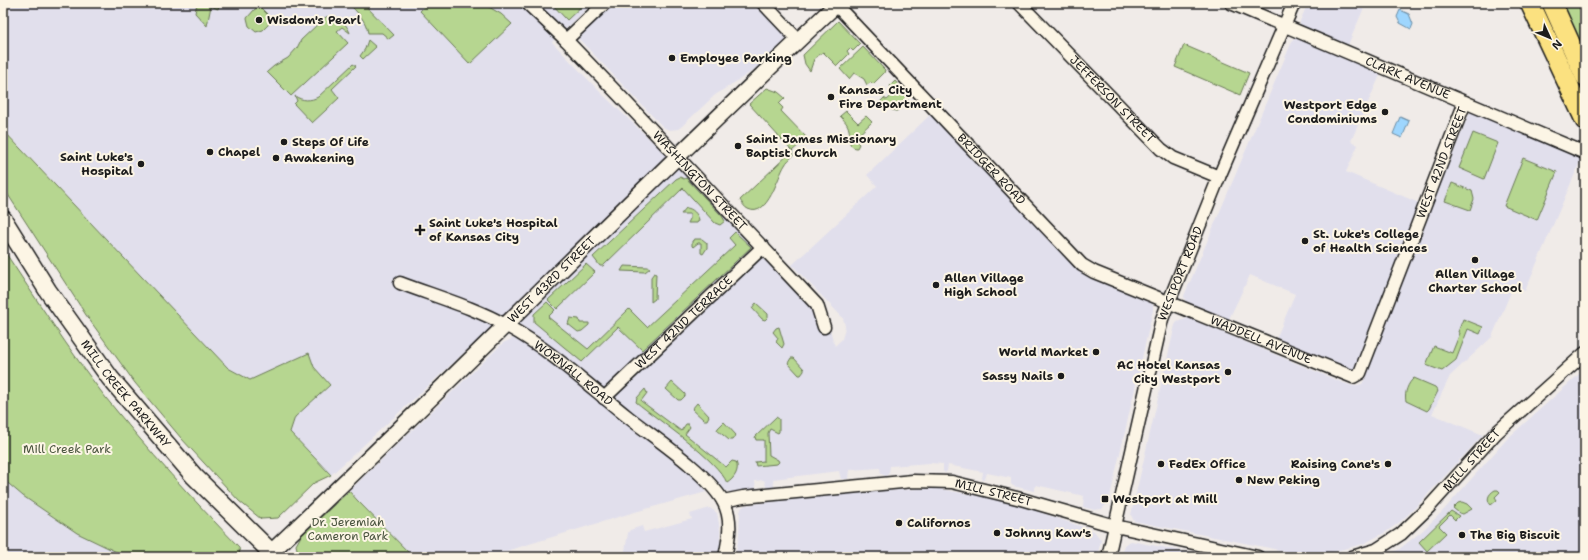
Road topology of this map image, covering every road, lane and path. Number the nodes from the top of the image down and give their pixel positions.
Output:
1 (527, 3) edge
2 (605, 3) edge
3 (762, 3) edge
4 (1019, 3) edge
5 (1231, 3) edge
6 (1294, 3) edge
7 (1530, 3) edge
8 (1552, 3) edge
9 (837, 4) edge
10 (1284, 25) junction
11 (566, 40) junction
12 (798, 41) junction
13 (1585, 76) edge
14 (1465, 102) junction
15 (1585, 120) edge
16 (1585, 153) edge
17 (678, 157) junction
18 (1219, 178) junction
19 (3, 219) edge
20 (763, 247) junction
21 (400, 283) dead end
22 (1168, 302) junction
23 (505, 325) junction
24 (824, 327) dead end
25 (1585, 353) edge
26 (1353, 377) joint
27 (604, 398) junction
28 (723, 502) junction
29 (1115, 526) junction
30 (270, 555) edge
31 (725, 557) edge
32 (1108, 557) edge
33 (1258, 557) edge
34 (1352, 557) edge

1 - 11 street, WASHINGTON STREET
2 - 11 street
3 - 12 street
4 - 18 street, JEFFERSON STREET
5 - 10 street, CLARK AVENUE
6 - 10 street, WESTPORT ROAD
7 - 15 main road
8 - 13 main road
9 - 12 street, WEST 43RD STREET
9 - 22 street, BRIDGER ROAD
10 - 14 street, CLARK AVENUE
10 - 18 street, WESTPORT ROAD
11 - 17 street, WASHINGTON STREET
12 - 17 street, WEST 43RD STREET
14 - 16 street, CLARK AVENUE
14 - 26 street, WEST 42ND STREET
17 - 20 street, WASHINGTON STREET
17 - 23 street, WEST 43RD STREET
18 - 22 street, WESTPORT ROAD
19 - 30 main road, MILL CREEK PARKWAY
20 - 24 street, WASHINGTON STREET
20 - 27 street, WEST 42ND TERRACE
21 - 23 street, WORNALL ROAD
22 - 26 street, WADDELL AVENUE
22 - 29 street, WESTPORT ROAD
23 - 27 street, WORNALL ROAD
23 - 30 street, WEST 43RD STREET
25 - 34 street, MILL STREET
27 - 28 street, WORNALL ROAD
28 - 29 street, MILL STREET
28 - 31 street
29 - 32 street, WESTPORT ROAD
29 - 33 street, MILL STREET

